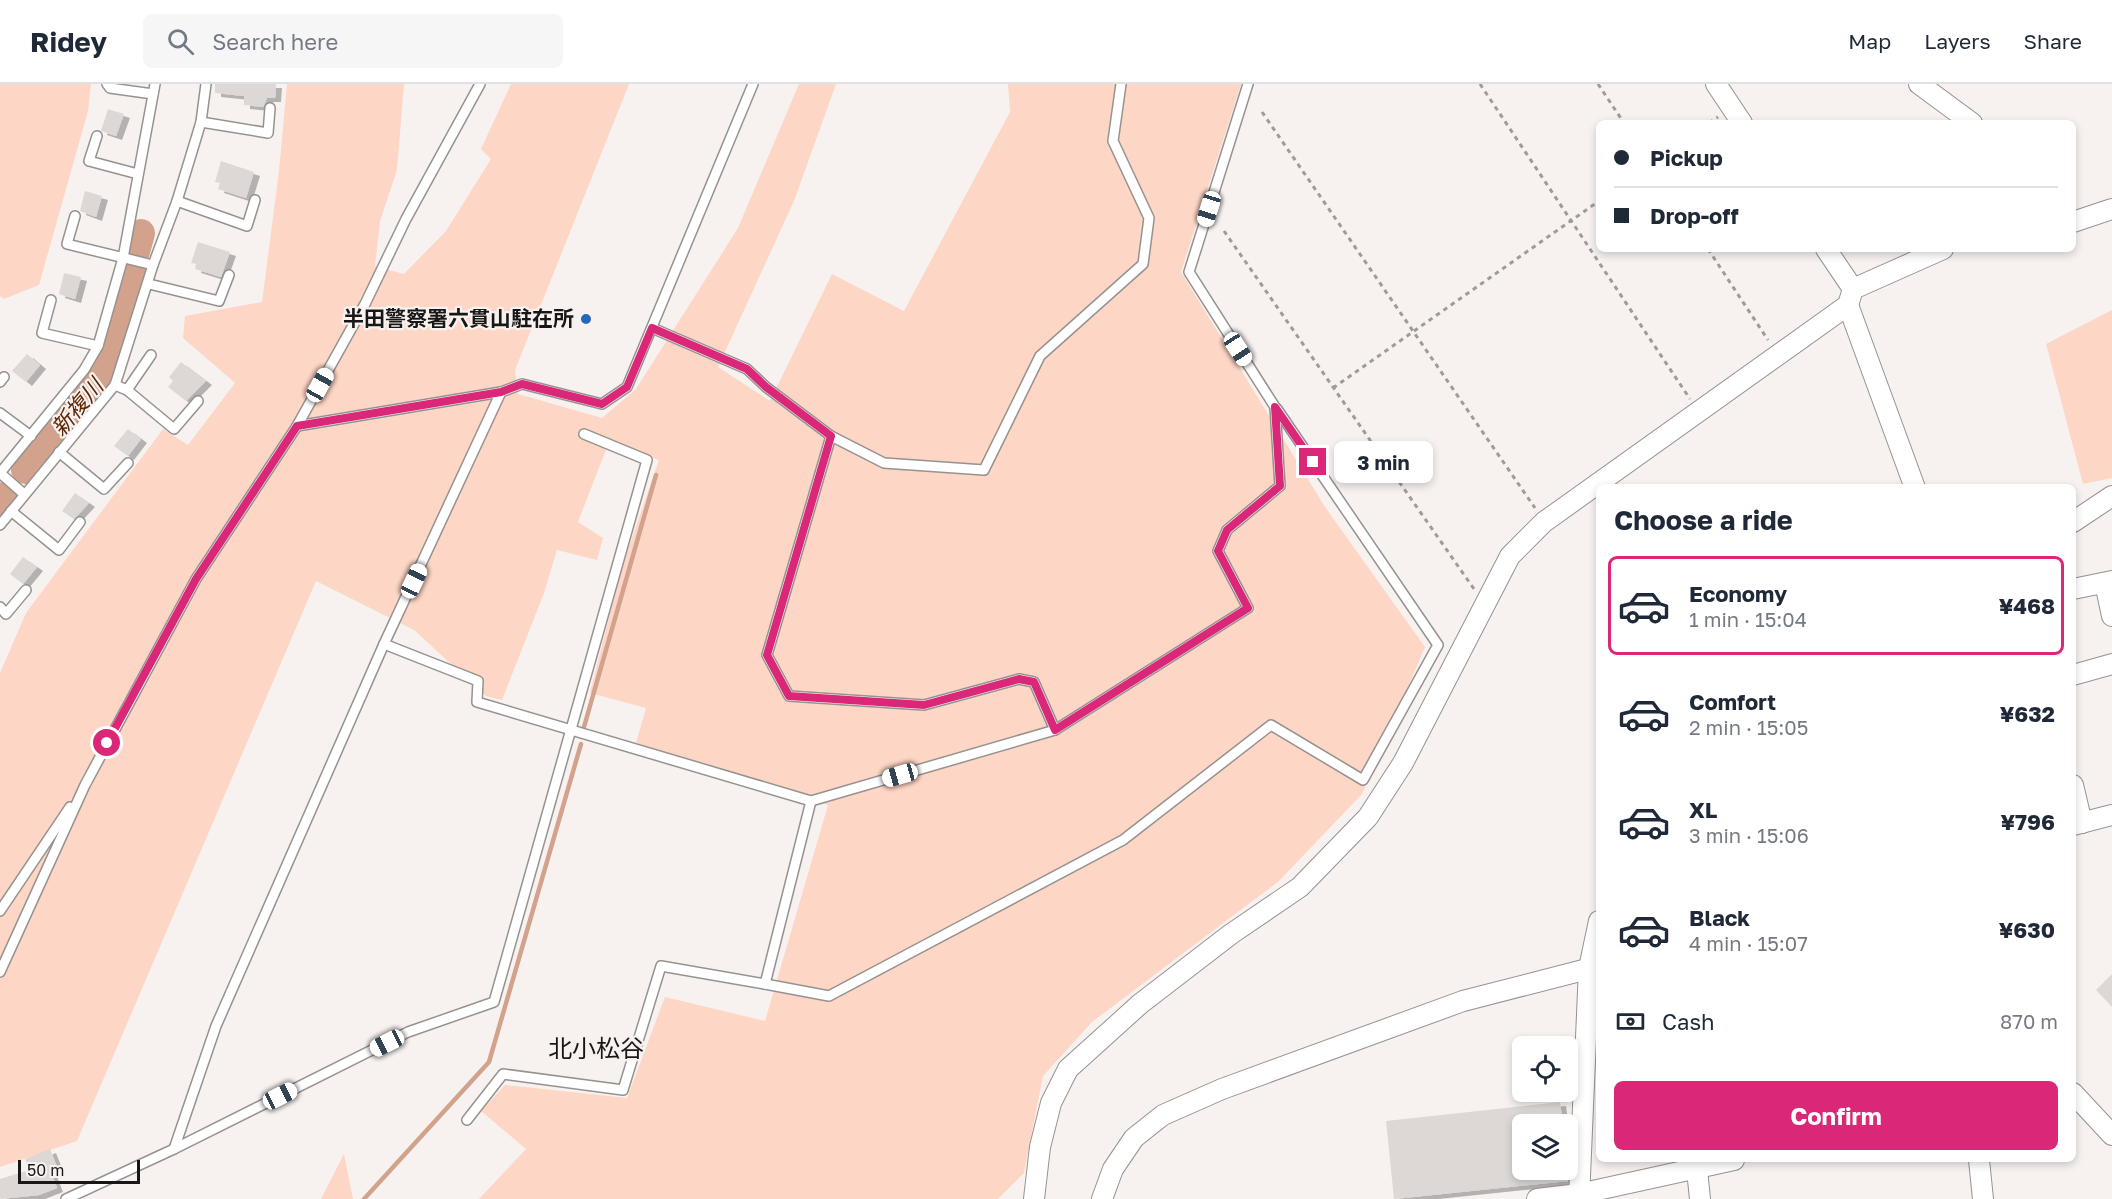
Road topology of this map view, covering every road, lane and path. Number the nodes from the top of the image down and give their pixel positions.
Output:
1 (107, 84) edge
2 (206, 84) edge
3 (480, 84) edge
4 (753, 84) edge
5 (1121, 84) edge
6 (1248, 84) edge
7 (1480, 84) edge
8 (1598, 84) edge
9 (1716, 84) edge
10 (1919, 84) edge
11 (154, 89) edge
12 (270, 108) dead end
13 (1262, 112) dead end
14 (1622, 120) edge
15 (1740, 120) edge
16 (1968, 120) edge
17 (201, 122) junction
18 (97, 136) dead end
19 (138, 174) junction
20 (255, 200) dead end
21 (177, 201) junction
22 (1596, 203) edge
23 (2112, 209) edge
24 (75, 216) dead end
25 (1571, 220) junction
26 (2076, 221) edge
27 (1224, 231) dead end
28 (1709, 252) edge
29 (1828, 252) edge
30 (1937, 252) edge
31 (123, 258) junction
32 (153, 265) junction
33 (229, 275) dead end
34 (148, 284) junction
35 (1850, 297) junction
36 (51, 300) dead end
37 (652, 328) junction
38 (1413, 331) junction
39 (98, 346) junction
40 (1777, 354) junction
41 (151, 355) dead end
42 (115, 385) junction
43 (1333, 388) junction
44 (127, 390) junction
45 (501, 392) junction
46 (198, 400) dead end
47 (1275, 407) junction
48 (1698, 410) junction
49 (0, 414) edge
50 (297, 426) junction
51 (584, 434) dead end
52 (31, 436) junction
53 (831, 436) junction
54 (59, 452) junction
55 (128, 463) dead end
56 (0, 473) edge
57 (1596, 484) edge
58 (1596, 484) edge
59 (1914, 484) edge
60 (24, 494) junction
61 (2112, 496) edge
62 (11, 511) junction
63 (2076, 520) edge
64 (80, 522) dead end
65 (1544, 522) junction
66 (0, 525) edge
67 (2108, 582) edge
68 (2076, 588) edge
69 (26, 590) dead end
70 (1484, 603) junction
71 (0, 608) edge
72 (2112, 616) edge
73 (384, 644) junction
74 (2112, 664) edge
75 (2076, 674) edge
76 (571, 729) junction
77 (1055, 730) junction
78 (84, 784) junction
79 (811, 801) junction
80 (2112, 815) edge
81 (2077, 824) edge
82 (0, 911) edge
83 (1596, 949) edge
84 (1594, 967) edge
85 (0, 972) edge
86 (765, 984) junction
87 (1591, 1075) edge
88 (2076, 1096) edge
89 (467, 1120) dead end
90 (2112, 1136) edge
91 (174, 1149) junction
92 (1979, 1162) edge
93 (1696, 1163) edge
94 (1579, 1196) edge
95 (1032, 1197) edge
96 (66, 1199) edge
97 (1102, 1199) edge
98 (1537, 1199) edge
99 (1700, 1199) edge
100 (1983, 1199) edge

1 - 11 lane
2 - 17 lane
3 - 50 lane
4 - 37 lane
5 - 53 lane
6 - 47 lane
7 - 25 path
8 - 14 path
9 - 15 street
10 - 16 street
11 - 19 lane
12 - 17 lane
13 - 38 path
17 - 21 lane
18 - 19 lane
19 - 31 lane
20 - 21 lane
21 - 32 lane
22 - 25 path
23 - 26 street
24 - 31 lane
25 - 38 path
25 - 48 path
27 - 43 path
28 - 40 path
29 - 35 street
30 - 35 street
31 - 32 lane
31 - 39 lane
32 - 34 lane
33 - 34 lane
34 - 42 lane
35 - 40 street
35 - 59 street
36 - 39 lane
37 - 45 lane
37 - 53 lane
38 - 43 path
38 - 65 path
39 - 52 lane
40 - 48 street
41 - 44 lane
42 - 44 lane
42 - 54 lane
43 - 70 path
44 - 46 lane
45 - 50 lane
45 - 73 lane
47 - 77 lane
47 - 86 lane
48 - 57 street
49 - 52 lane
50 - 78 lane
51 - 76 lane
52 - 56 lane
53 - 77 lane
54 - 55 lane
54 - 60 lane
56 - 60 lane
58 - 65 street
60 - 62 lane
61 - 63 street
62 - 64 lane
62 - 66 lane
65 - 70 street
67 - 68 street
67 - 72 street
69 - 71 lane
70 - 95 street
73 - 76 lane
73 - 91 lane
74 - 75 street
76 - 79 lane
76 - 91 lane
77 - 79 lane
78 - 82 lane
78 - 85 lane
79 - 86 lane
80 - 81 street
83 - 84 street
84 - 87 street
84 - 97 street
86 - 89 lane
87 - 94 street
88 - 90 street
91 - 96 lane
92 - 100 street
93 - 94 street
93 - 99 street
94 - 98 street

